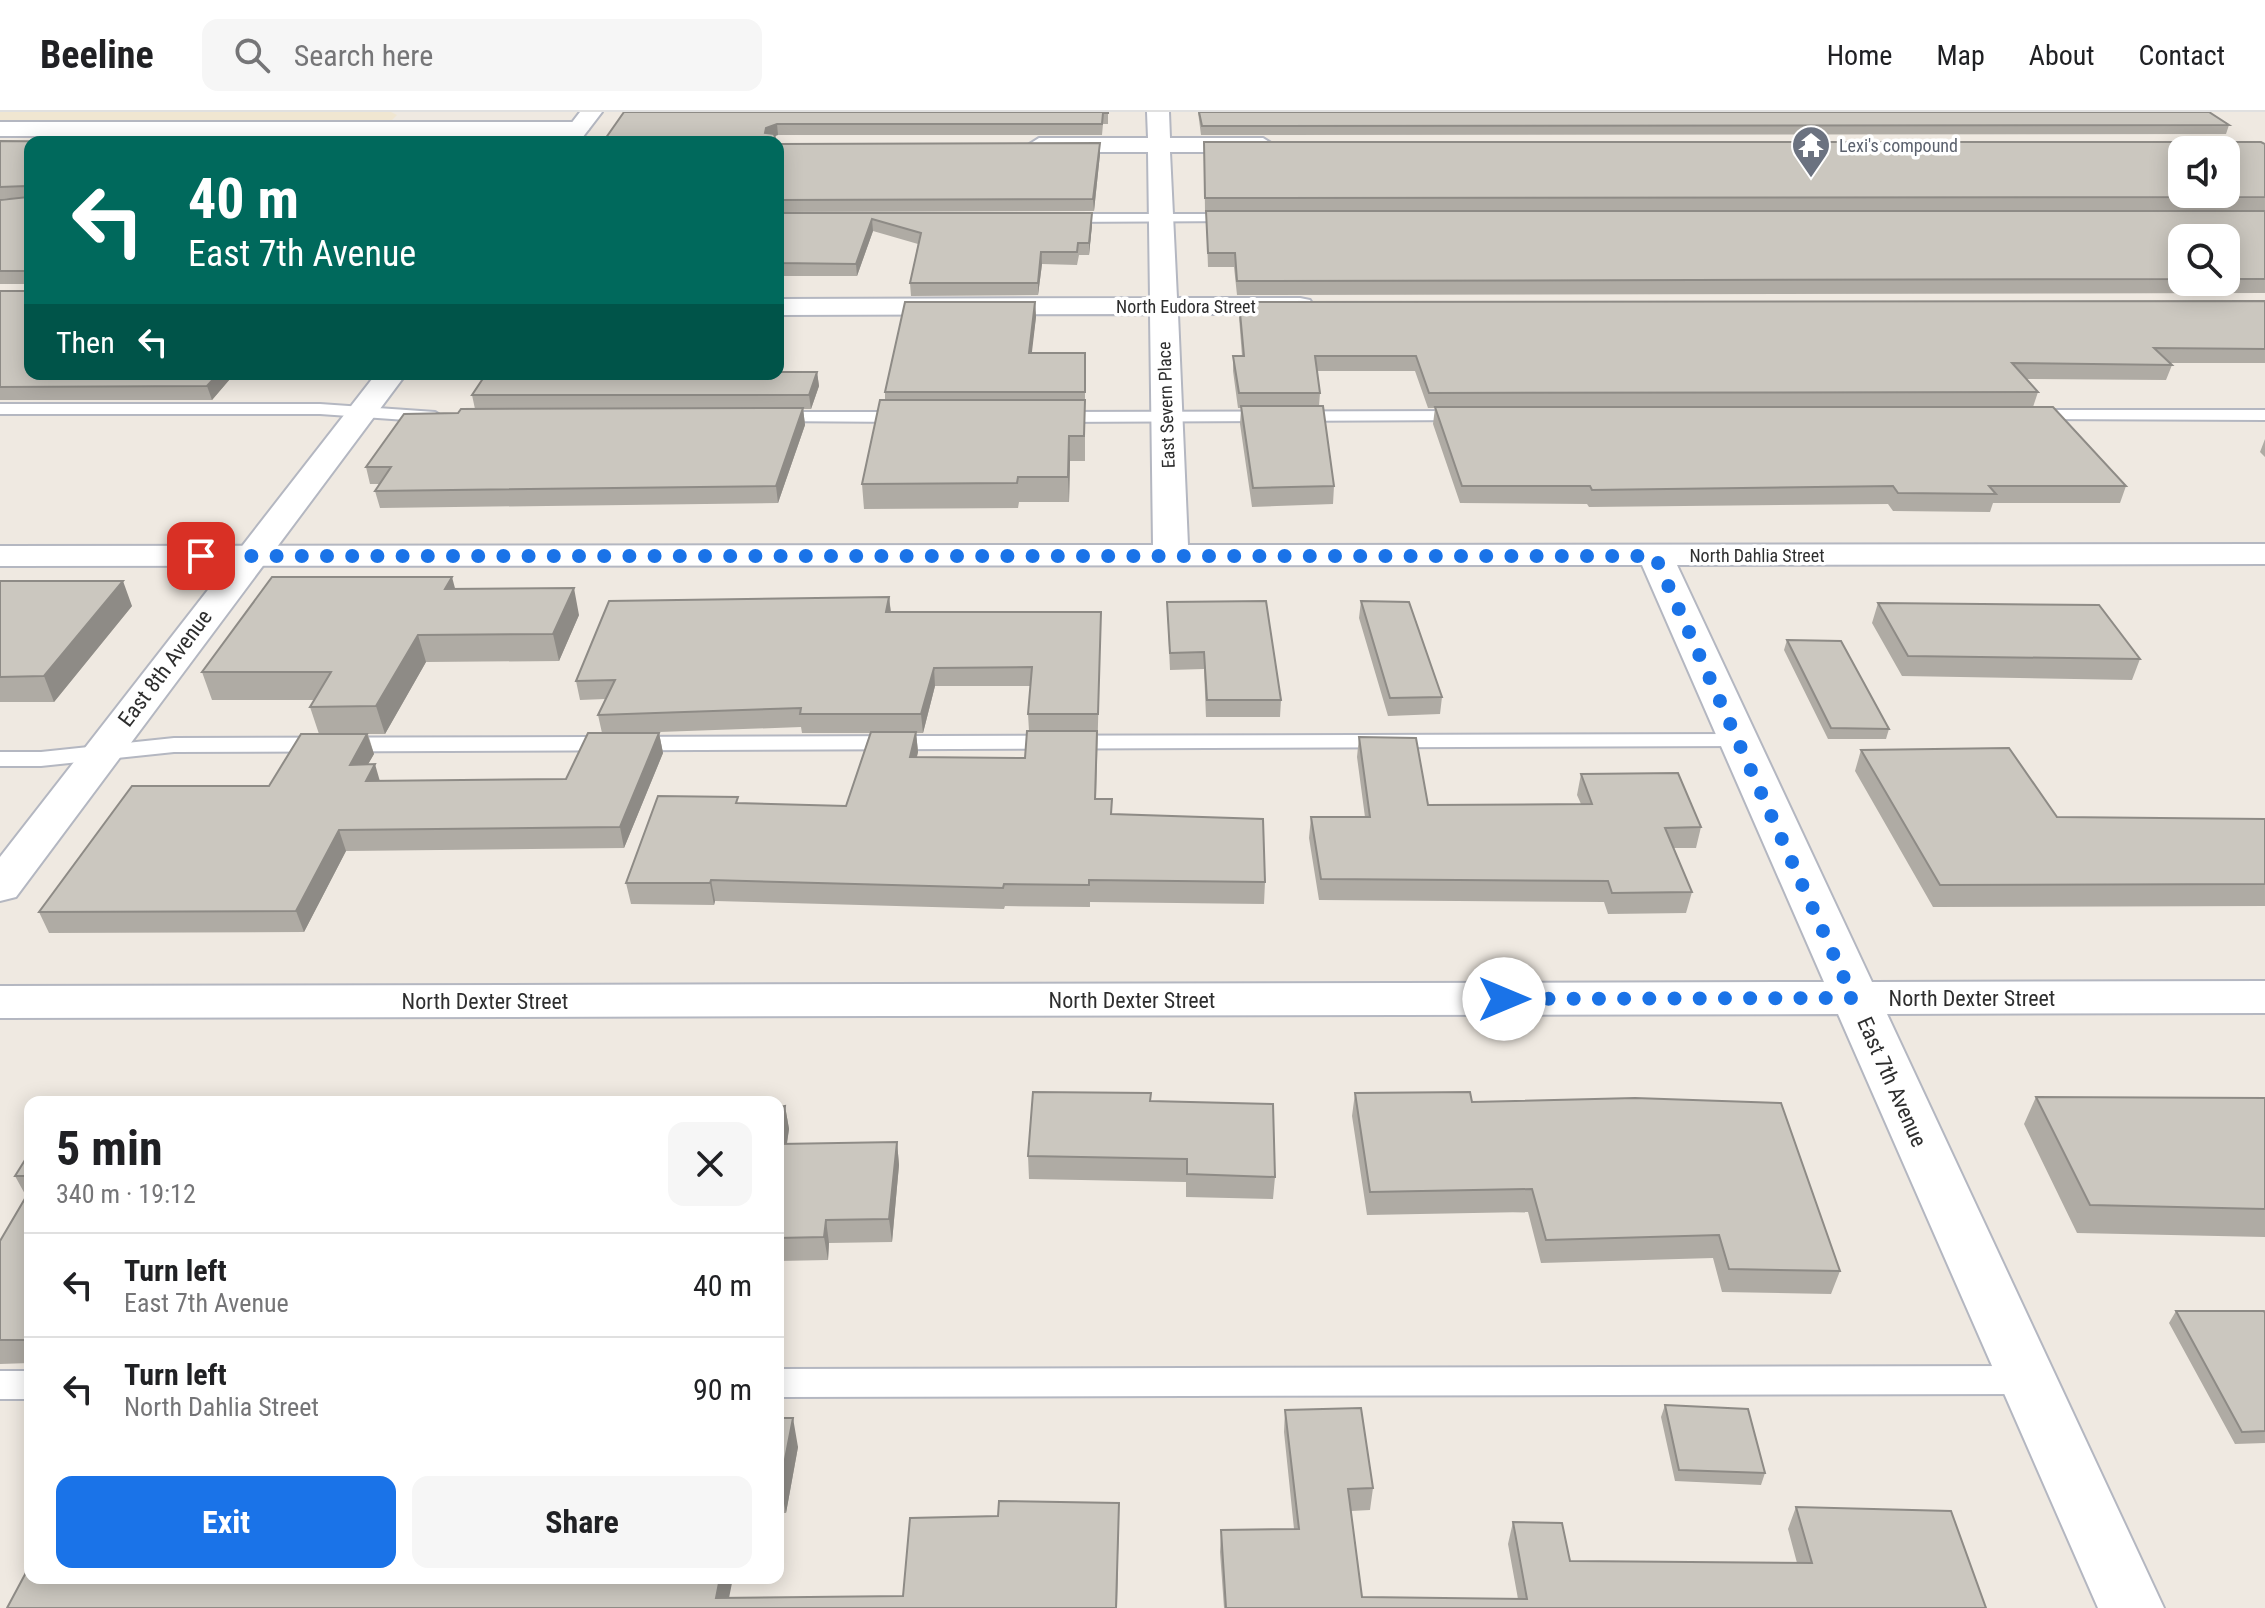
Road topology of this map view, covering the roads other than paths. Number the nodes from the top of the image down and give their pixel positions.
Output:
1 (1158, 112) edge
2 (579, 128) edge
3 (0, 129) edge
4 (1016, 145) edge
5 (1158, 145) junction
6 (1285, 145) edge
7 (1049, 218) edge
8 (1161, 218) junction
9 (1255, 218) edge
10 (1164, 306) junction
11 (1323, 306) edge
12 (784, 307) edge
13 (386, 380) edge
14 (0, 409) edge
15 (362, 412) junction
16 (2010, 415) edge
17 (2265, 415) edge
18 (1485, 416) edge
19 (449, 417) edge
20 (752, 417) edge
21 (927, 417) edge
22 (1039, 417) edge
23 (1167, 417) junction
24 (2265, 554) edge
25 (1171, 555) junction
26 (0, 556) edge
27 (251, 556) junction
28 (1655, 556) junction
29 (1738, 741) junction
30 (102, 752) junction
31 (0, 759) edge
32 (0, 887) edge
33 (2265, 997) edge
34 (1853, 998) junction
35 (0, 1002) edge
36 (2027, 1380) junction
37 (784, 1383) edge
38 (0, 1385) edge
39 (24, 1385) edge
40 (2131, 1608) edge

1 - 5 street, East Severn Place
2 - 3 street
4 - 5 street
5 - 6 street
5 - 8 street, East Severn Place
7 - 8 lane
8 - 9 lane
8 - 10 street, East Severn Place
10 - 11 street, North Eudora Street
10 - 12 street, North Eudora Street
10 - 23 street, East Severn Place
13 - 15 street, East 8th Avenue
14 - 15 lane
15 - 19 lane
15 - 27 street, East 8th Avenue
16 - 17 lane
18 - 23 lane
20 - 21 lane
22 - 23 lane
23 - 25 street, East Severn Place
24 - 28 street, North Dahlia Street
25 - 27 street, North Dahlia Street
25 - 28 street, North Dahlia Street
26 - 27 street, North Dahlia Street
27 - 30 street, East 8th Avenue
28 - 29 street, East 7th Avenue
29 - 30 lane
29 - 34 street, East 7th Avenue
30 - 31 lane
30 - 32 street, East 8th Avenue
33 - 34 street, North Dexter Street
34 - 35 street, North Dexter Street
34 - 36 street, East 7th Avenue
36 - 37 lane
36 - 40 street, East 7th Avenue
38 - 39 lane

